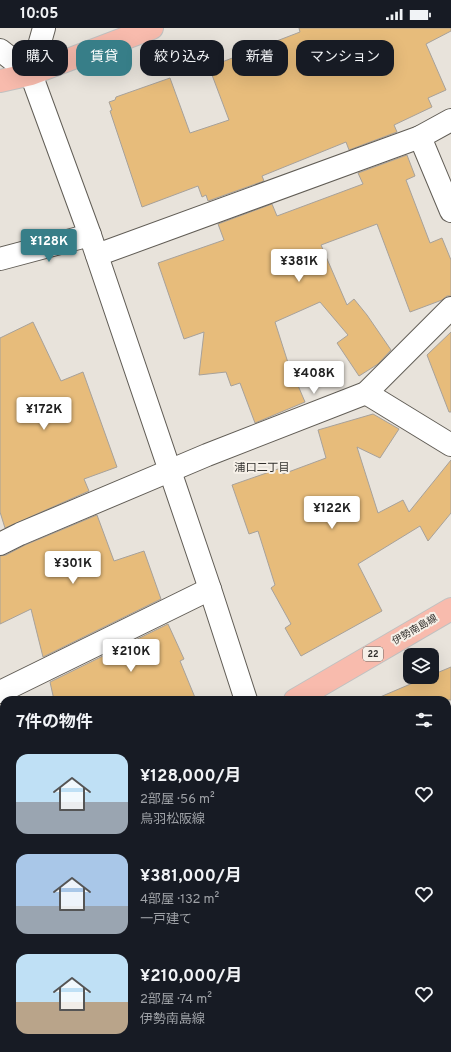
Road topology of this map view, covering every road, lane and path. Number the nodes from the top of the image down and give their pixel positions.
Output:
1 (44, 28) edge
2 (152, 28) edge
3 (41, 40) edge
4 (0, 50) edge
5 (12, 59) edge
6 (68, 60) edge
7 (22, 76) edge
8 (32, 76) edge
9 (0, 81) edge
10 (451, 120) edge
11 (420, 137) junction
12 (451, 211) edge
13 (90, 235) junction
14 (96, 255) junction
15 (0, 258) edge
16 (451, 308) edge
17 (366, 393) junction
18 (451, 445) edge
19 (169, 470) junction
20 (0, 544) edge
21 (210, 589) junction
22 (451, 609) edge
23 (0, 692) edge
24 (245, 696) edge
25 (302, 696) edge

1 - 3 street
2 - 6 main road
4 - 5 street
7 - 9 main road
8 - 13 street
10 - 11 street
11 - 12 street
11 - 14 street
13 - 14 street
13 - 15 street
14 - 19 street
16 - 17 street
17 - 18 street
17 - 19 street
19 - 20 street
19 - 21 street
21 - 23 street
21 - 24 street
22 - 25 main road, 伊勢南島線 / 22

